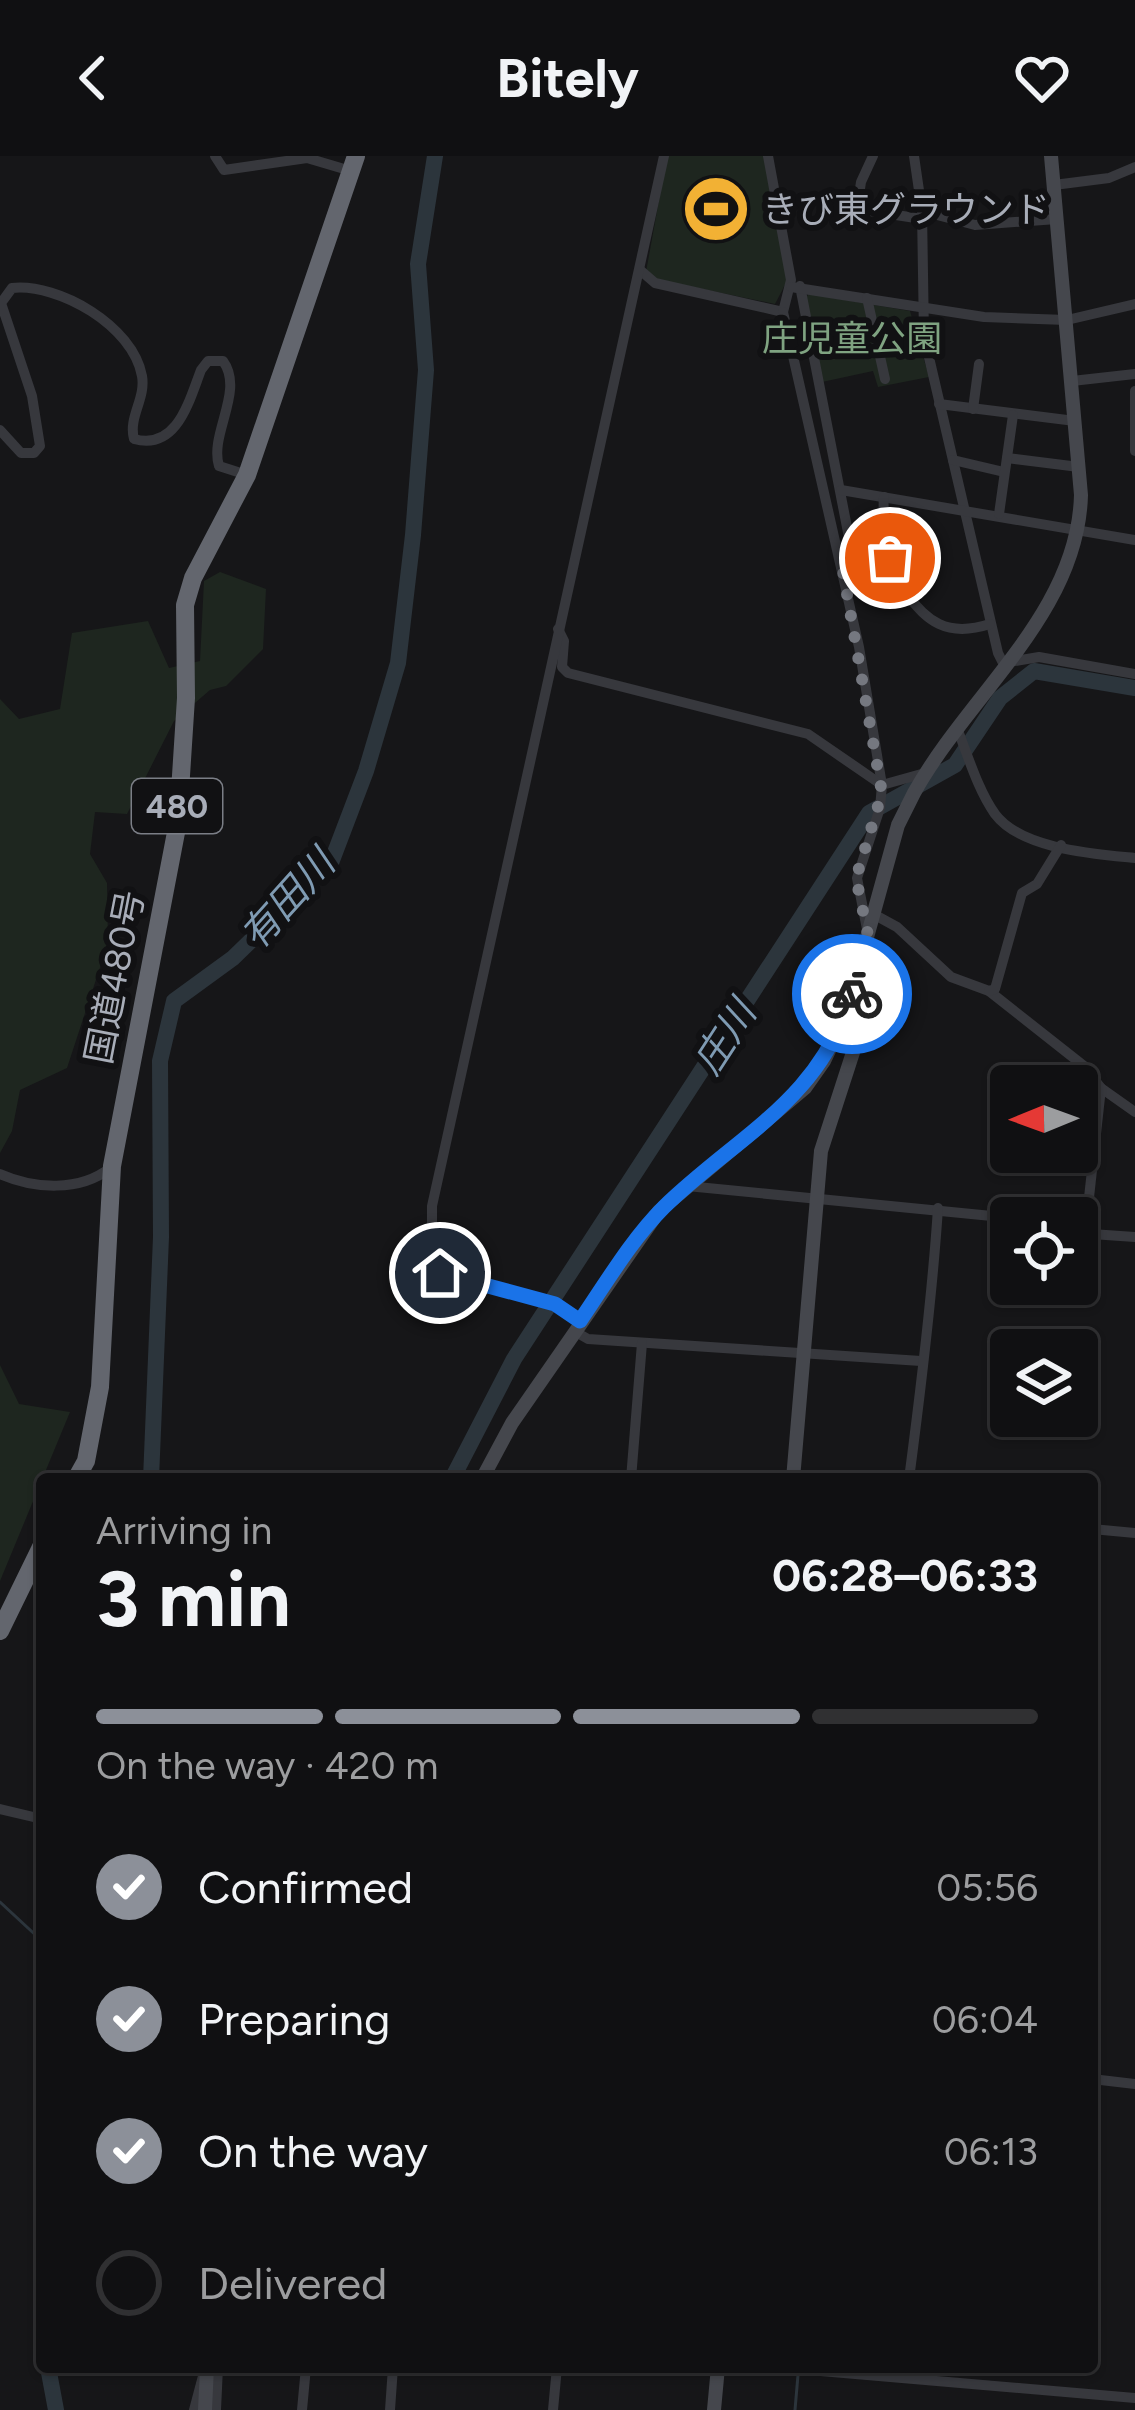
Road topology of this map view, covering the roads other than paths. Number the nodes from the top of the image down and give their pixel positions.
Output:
1 (215, 156) edge
2 (664, 156) edge
3 (768, 156) edge
4 (873, 156) edge
5 (914, 156) edge
6 (1051, 156) edge
7 (297, 158) edge
8 (353, 164) edge
9 (1135, 167) edge
10 (1054, 185) junction
11 (922, 215) junction
12 (1057, 219) junction
13 (640, 270) junction
14 (795, 287) junction
15 (867, 298) junction
16 (1135, 304) edge
17 (922, 309) junction
18 (783, 312) junction
19 (1066, 320) junction
20 (807, 327) junction
21 (787, 331) junction
22 (980, 364) dead end
23 (1135, 374) edge
24 (885, 380) dead end
25 (1072, 381) junction
26 (1135, 391) edge
27 (939, 404) junction
28 (974, 409) junction
29 (1013, 415) junction
30 (1075, 422) junction
31 (0, 430) edge
32 (1135, 451) edge
33 (1007, 458) junction
34 (953, 460) junction
35 (1078, 466) junction
36 (1004, 472) junction
37 (248, 475) junction
38 (842, 490) junction
39 (884, 497) junction
40 (964, 508) junction
41 (999, 514) junction
42 (1080, 530) junction
43 (1135, 540) edge
44 (847, 559) junction
45 (885, 572) junction
46 (990, 624) junction
47 (558, 629) junction
48 (1003, 664) junction
49 (1135, 674) edge
50 (957, 728) junction
51 (925, 772) junction
52 (882, 785) junction
53 (1061, 845) junction
54 (1135, 857) edge
55 (875, 915) junction
56 (869, 940) junction
57 (989, 992) junction
58 (838, 1032) junction
59 (857, 1040) junction
60 (1101, 1088) junction
61 (1135, 1112) edge
62 (112, 1166) junction
63 (0, 1174) edge
64 (687, 1186) junction
65 (1086, 1197) edge
66 (816, 1202) junction
67 (938, 1208) junction
68 (990, 1215) edge
69 (1098, 1234) edge
70 (1135, 1237) edge
71 (577, 1326) junction
72 (642, 1343) junction
73 (803, 1355) junction
74 (921, 1361) junction
75 (79, 1473) edge
76 (485, 1473) edge
77 (631, 1473) edge
78 (793, 1473) edge
79 (910, 1473) edge
80 (1098, 1529) edge
81 (1135, 1532) edge
82 (36, 1557) edge
83 (0, 1631) edge
84 (0, 1809) edge
85 (36, 1818) edge
86 (1098, 2080) edge
87 (1135, 2084) edge
88 (205, 2373) edge
89 (207, 2373) edge
90 (218, 2373) edge
91 (305, 2373) edge
92 (393, 2373) edge
93 (556, 2373) edge
94 (717, 2373) edge
95 (844, 2373) edge
96 (1135, 2398) edge
97 (194, 2410) edge
98 (206, 2410) edge
99 (216, 2410) edge
100 (302, 2410) edge
101 (390, 2410) edge
102 (553, 2410) edge
103 (714, 2410) edge

1 - 7 street
2 - 13 street
3 - 14 street
4 - 11 street
5 - 11 street
6 - 10 street
7 - 8 street
8 - 37 highway, 国道480号 / 480
9 - 10 street
10 - 12 street
11 - 12 street
11 - 17 street
12 - 19 street
13 - 18 street
13 - 47 street
14 - 15 street
14 - 18 street
14 - 20 street
15 - 17 street
15 - 24 street
16 - 19 street
17 - 19 street
17 - 27 street
18 - 21 street
19 - 25 street
20 - 21 street
20 - 38 street
21 - 44 street
22 - 28 street
23 - 25 street
25 - 30 street
26 - 32 street
27 - 28 street
27 - 34 street
28 - 29 street
29 - 30 street
29 - 33 street
30 - 35 street
31 - 37 street
33 - 35 street
33 - 36 street
34 - 36 street
34 - 40 street
35 - 42 street
36 - 41 street
37 - 62 highway, 国道480号 / 480
38 - 39 street
38 - 44 street
39 - 40 street
39 - 45 street
40 - 41 street
40 - 46 street
41 - 42 street
42 - 43 street
42 - 48 street
44 - 45 street
44 - 52 street
45 - 46 street
46 - 48 street
47 - 52 street
47 - 71 street
48 - 49 street
48 - 50 street
50 - 51 street
50 - 53 street
51 - 52 street
51 - 55 street
52 - 56 street
53 - 54 street
53 - 57 street
55 - 56 street
55 - 57 street
56 - 58 street
56 - 59 street
57 - 60 street
58 - 59 street
58 - 64 street
59 - 66 street
60 - 61 street
60 - 65 street
62 - 63 street
62 - 75 highway, 国道480号 / 480
64 - 66 street
64 - 71 street
66 - 67 street
66 - 73 street
67 - 68 street
67 - 74 street
69 - 70 street
71 - 72 street
71 - 76 street
72 - 73 street
72 - 77 street
73 - 74 street
73 - 78 street
74 - 79 street
80 - 81 street
82 - 83 highway
84 - 85 street
86 - 87 street
88 - 97 street
89 - 98 street
90 - 99 street
91 - 100 street
92 - 101 street
93 - 102 street
94 - 103 street
95 - 96 street

